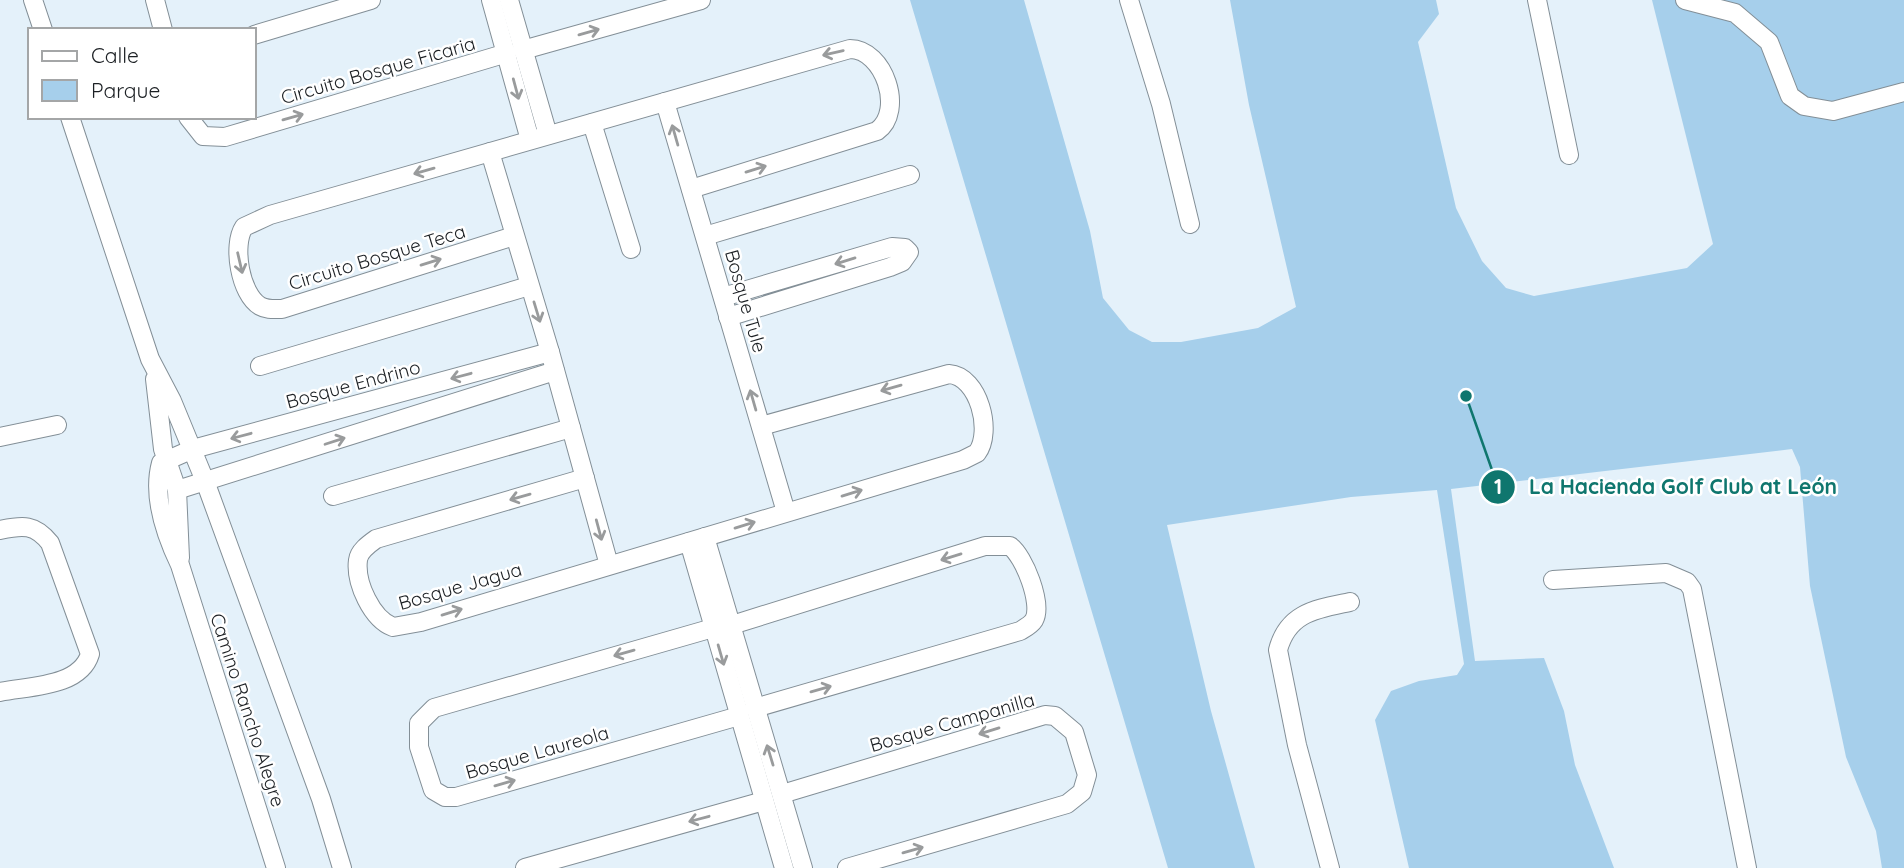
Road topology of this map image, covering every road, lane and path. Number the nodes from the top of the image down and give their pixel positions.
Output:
1 (33, 0) edge
2 (155, 0) edge
3 (371, 0) edge
4 (491, 0) edge
5 (509, 0) edge
6 (701, 0) edge
7 (1129, 0) edge
8 (1537, 0) edge
9 (1685, 0) edge
10 (42, 28) edge
11 (162, 28) edge
12 (256, 34) edge
13 (515, 52) junction
14 (1904, 92) edge
15 (665, 102) junction
16 (71, 119) edge
17 (190, 119) edge
18 (592, 123) junction
19 (548, 135) junction
20 (530, 140) junction
21 (490, 152) junction
22 (1569, 155) dead end
23 (911, 175) dead end
24 (691, 189) junction
25 (1190, 224) dead end
26 (514, 236) junction
27 (705, 236) junction
28 (631, 249) dead end
29 (529, 286) junction
30 (723, 298) junction
31 (728, 317) junction
32 (550, 352) junction
33 (260, 366) dead end
34 (153, 367) junction
35 (555, 371) junction
36 (57, 425) dead end
37 (761, 426) junction
38 (571, 428) junction
39 (0, 437) edge
40 (193, 449) junction
41 (167, 458) junction
42 (585, 478) junction
43 (205, 481) junction
44 (177, 490) junction
45 (333, 496) dead end
46 (786, 512) junction
47 (0, 530) edge
48 (697, 539) junction
49 (180, 565) junction
50 (609, 565) junction
51 (1553, 580) dead end
52 (1350, 602) dead end
53 (732, 625) junction
54 (713, 628) junction
55 (0, 692) edge
56 (755, 708) junction
57 (739, 716) junction
58 (782, 794) junction
59 (764, 801) junction
60 (276, 868) edge
61 (342, 868) edge
62 (525, 868) edge
63 (784, 868) edge
64 (803, 868) edge
65 (847, 868) edge
66 (1329, 868) edge
67 (1747, 868) edge

1 - 10 street
2 - 11 street
3 - 12 street
4 - 13 street
5 - 13 street
13 -> 6 street, Circuito Bosque Ficaria
7 - 25 street
8 - 22 street
9 - 14 street
17 -> 13 street, Circuito Bosque Ficaria
13 - 19 street
13 -> 20 street
15 - 18 street
24 -> 15 street, Bosque Tule
24 -> 15 street
16 - 34 street
18 - 19 street
18 - 28 street
19 - 20 street
20 - 21 street
21 - 26 street
21 -> 26 street, Circuito Bosque Teca
23 - 27 street
24 - 27 street, Bosque Tule
26 - 29 street
27 - 30 street, Bosque Tule
29 -> 32 street
29 - 33 street
30 - 31 street, Bosque Tule
31 -> 30 street
37 -> 31 street, Bosque Tule
32 - 35 street
32 -> 40 street, Bosque Endrino
34 - 40 street
34 - 41 street
35 - 38 street
43 -> 35 street
36 - 39 street
37 - 46 street, Bosque Tule
46 -> 37 street
38 - 42 street
38 - 45 street
40 - 41 street, Bosque Endrino
40 - 43 street
41 - 44 street, Camino Rancho Alegre
41 - 49 street, Camino Rancho Alegre
42 -> 50 street
42 -> 50 street, Bosque Jagua
43 - 44 street
43 - 61 street
44 - 49 street, Camino Rancho Alegre
48 -> 46 street, Bosque Jagua
47 - 55 street
48 - 50 street, Bosque Jagua
48 - 53 street
48 - 54 street
49 - 60 street, Camino Rancho Alegre
51 - 67 street
52 - 66 street
53 - 56 street
56 -> 53 street
54 -> 57 street
54 -> 57 street, Bosque Laureola
58 -> 56 street
57 - 59 street
58 - 64 street
65 -> 58 street, Bosque Campanilla
59 -> 62 street
59 - 63 street

